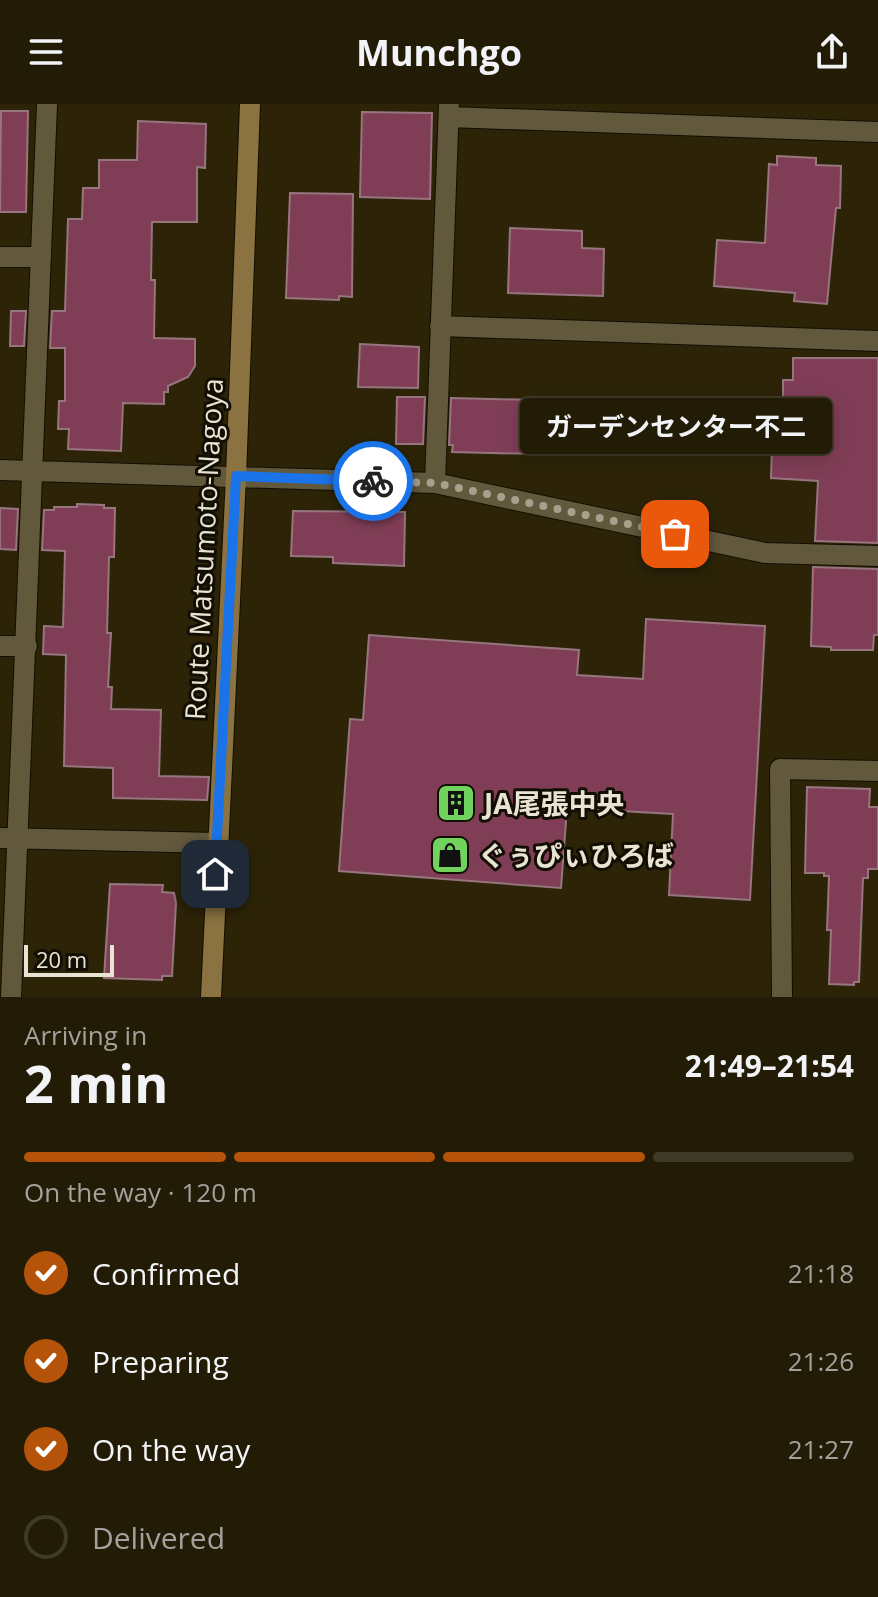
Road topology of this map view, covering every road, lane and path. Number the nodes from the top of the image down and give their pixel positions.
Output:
1 (47, 104) edge
2 (250, 104) edge
3 (449, 111) edge
4 (878, 132) edge
5 (0, 257) edge
6 (41, 257) junction
7 (440, 326) junction
8 (878, 341) edge
9 (0, 470) edge
10 (33, 471) junction
11 (236, 476) junction
12 (435, 483) junction
13 (878, 556) edge
14 (0, 646) edge
15 (27, 646) junction
16 (878, 771) edge
17 (10, 838) edge
18 (217, 843) junction
19 (11, 997) edge
20 (211, 997) edge
21 (782, 997) edge
22 (793, 997) edge

1 - 6 street
2 - 11 main road, Route Matsumoto-Nagoya
3 - 4 street
3 - 7 street
5 - 6 street
6 - 10 street
7 - 8 street
7 - 12 street
9 - 10 street
10 - 11 street
10 - 15 street
11 - 12 street
11 - 18 main road, Route Matsumoto-Nagoya
12 - 13 street
14 - 15 street
15 - 17 street
16 - 21 street
17 - 18 street
17 - 19 street
18 - 20 main road, Route Matsumoto-Nagoya
21 - 22 street

